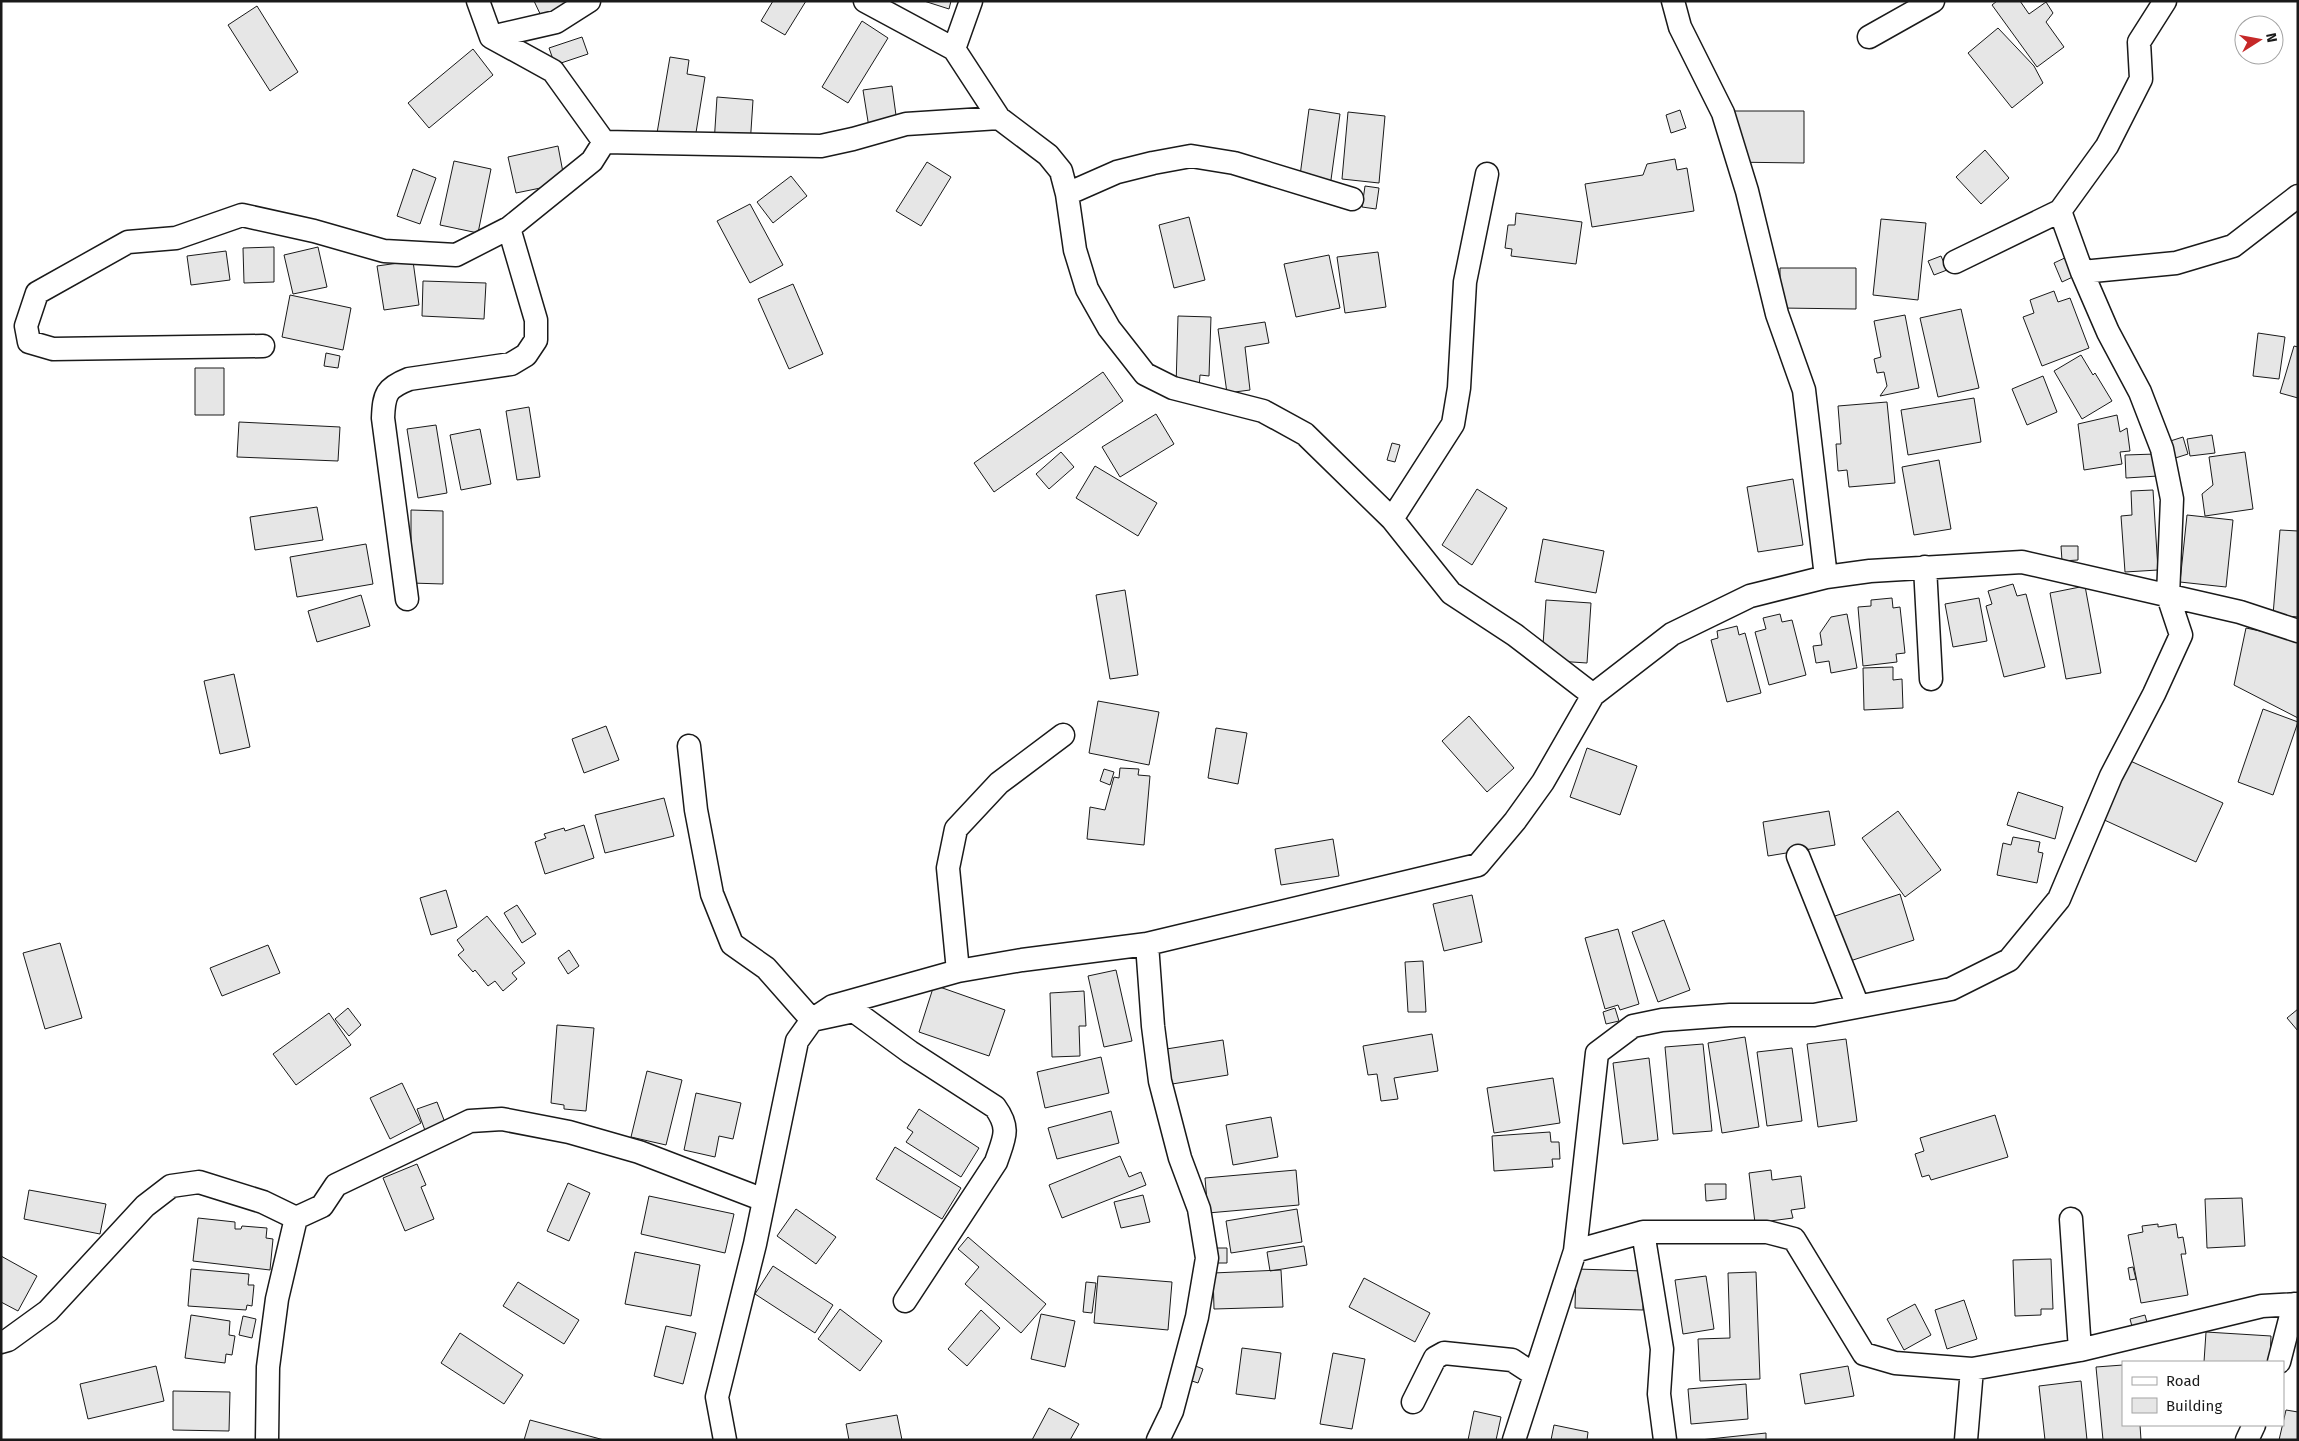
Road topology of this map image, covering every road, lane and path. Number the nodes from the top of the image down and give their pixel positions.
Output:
1 (478, 1) edge
2 (588, 1) edge
3 (864, 1) edge
4 (971, 1) edge
5 (1673, 1) edge
6 (1933, 1) edge
7 (2165, 1) edge
8 (1869, 36) dead end
9 (490, 37) junction
10 (954, 49) junction
11 (999, 118) junction
12 (604, 142) junction
13 (1487, 174) dead end
14 (1067, 194) junction
15 (2298, 196) edge
16 (1352, 200) dead end
17 (2060, 211) junction
18 (509, 228) junction
19 (1954, 262) dead end
20 (2082, 272) junction
21 (264, 346) dead end
22 (1392, 519) junction
23 (1924, 567) junction
24 (1826, 577) junction
25 (2168, 596) junction
26 (407, 599) dead end
27 (2298, 631) edge
28 (1931, 679) dead end
29 (1593, 695) junction
30 (1063, 736) dead end
31 (689, 746) dead end
32 (1798, 856) dead end
33 (1147, 944) junction
34 (958, 971) junction
35 (1858, 1006) junction
36 (812, 1020) junction
37 (764, 1200) junction
38 (296, 1218) junction
39 (2071, 1219) dead end
40 (1643, 1232) junction
41 (1575, 1251) junction
42 (905, 1301) dead end
43 (2296, 1304) edge
44 (1, 1342) edge
45 (2080, 1350) junction
46 (2279, 1361) edge
47 (1972, 1369) junction
48 (1535, 1375) junction
49 (1413, 1402) dead end
50 (2254, 1426) edge
51 (267, 1440) edge
52 (725, 1440) edge
53 (1158, 1440) edge
54 (1514, 1440) edge
55 (1666, 1440) edge
56 (1966, 1440) edge
57 (2247, 1440) edge

1 - 9 street
2 - 9 street
3 - 10 street
4 - 10 street
5 - 24 street
6 - 8 street
7 - 17 street
9 - 12 street
10 - 11 street
11 - 12 street
11 - 14 street
12 - 18 street
13 - 22 street
14 - 16 street
14 - 22 street
15 - 20 street
17 - 19 street
17 - 20 street
18 - 21 street
18 - 26 street
20 - 25 street
22 - 29 street
23 - 24 street
23 - 25 street
23 - 28 street
24 - 29 street
25 - 27 street
25 - 35 street
29 - 33 street
30 - 34 street
31 - 36 street
32 - 35 street
33 - 34 street
33 - 53 street
34 - 36 street
35 - 41 street
36 - 37 street
36 - 42 street
37 - 38 street
37 - 52 street
38 - 44 street
38 - 51 street
39 - 45 street
40 - 41 street
40 - 47 street
40 - 55 street
41 - 48 street
43 - 45 street
43 - 46 street
45 - 47 street
47 - 56 street
48 - 49 street
48 - 54 street
50 - 57 street

